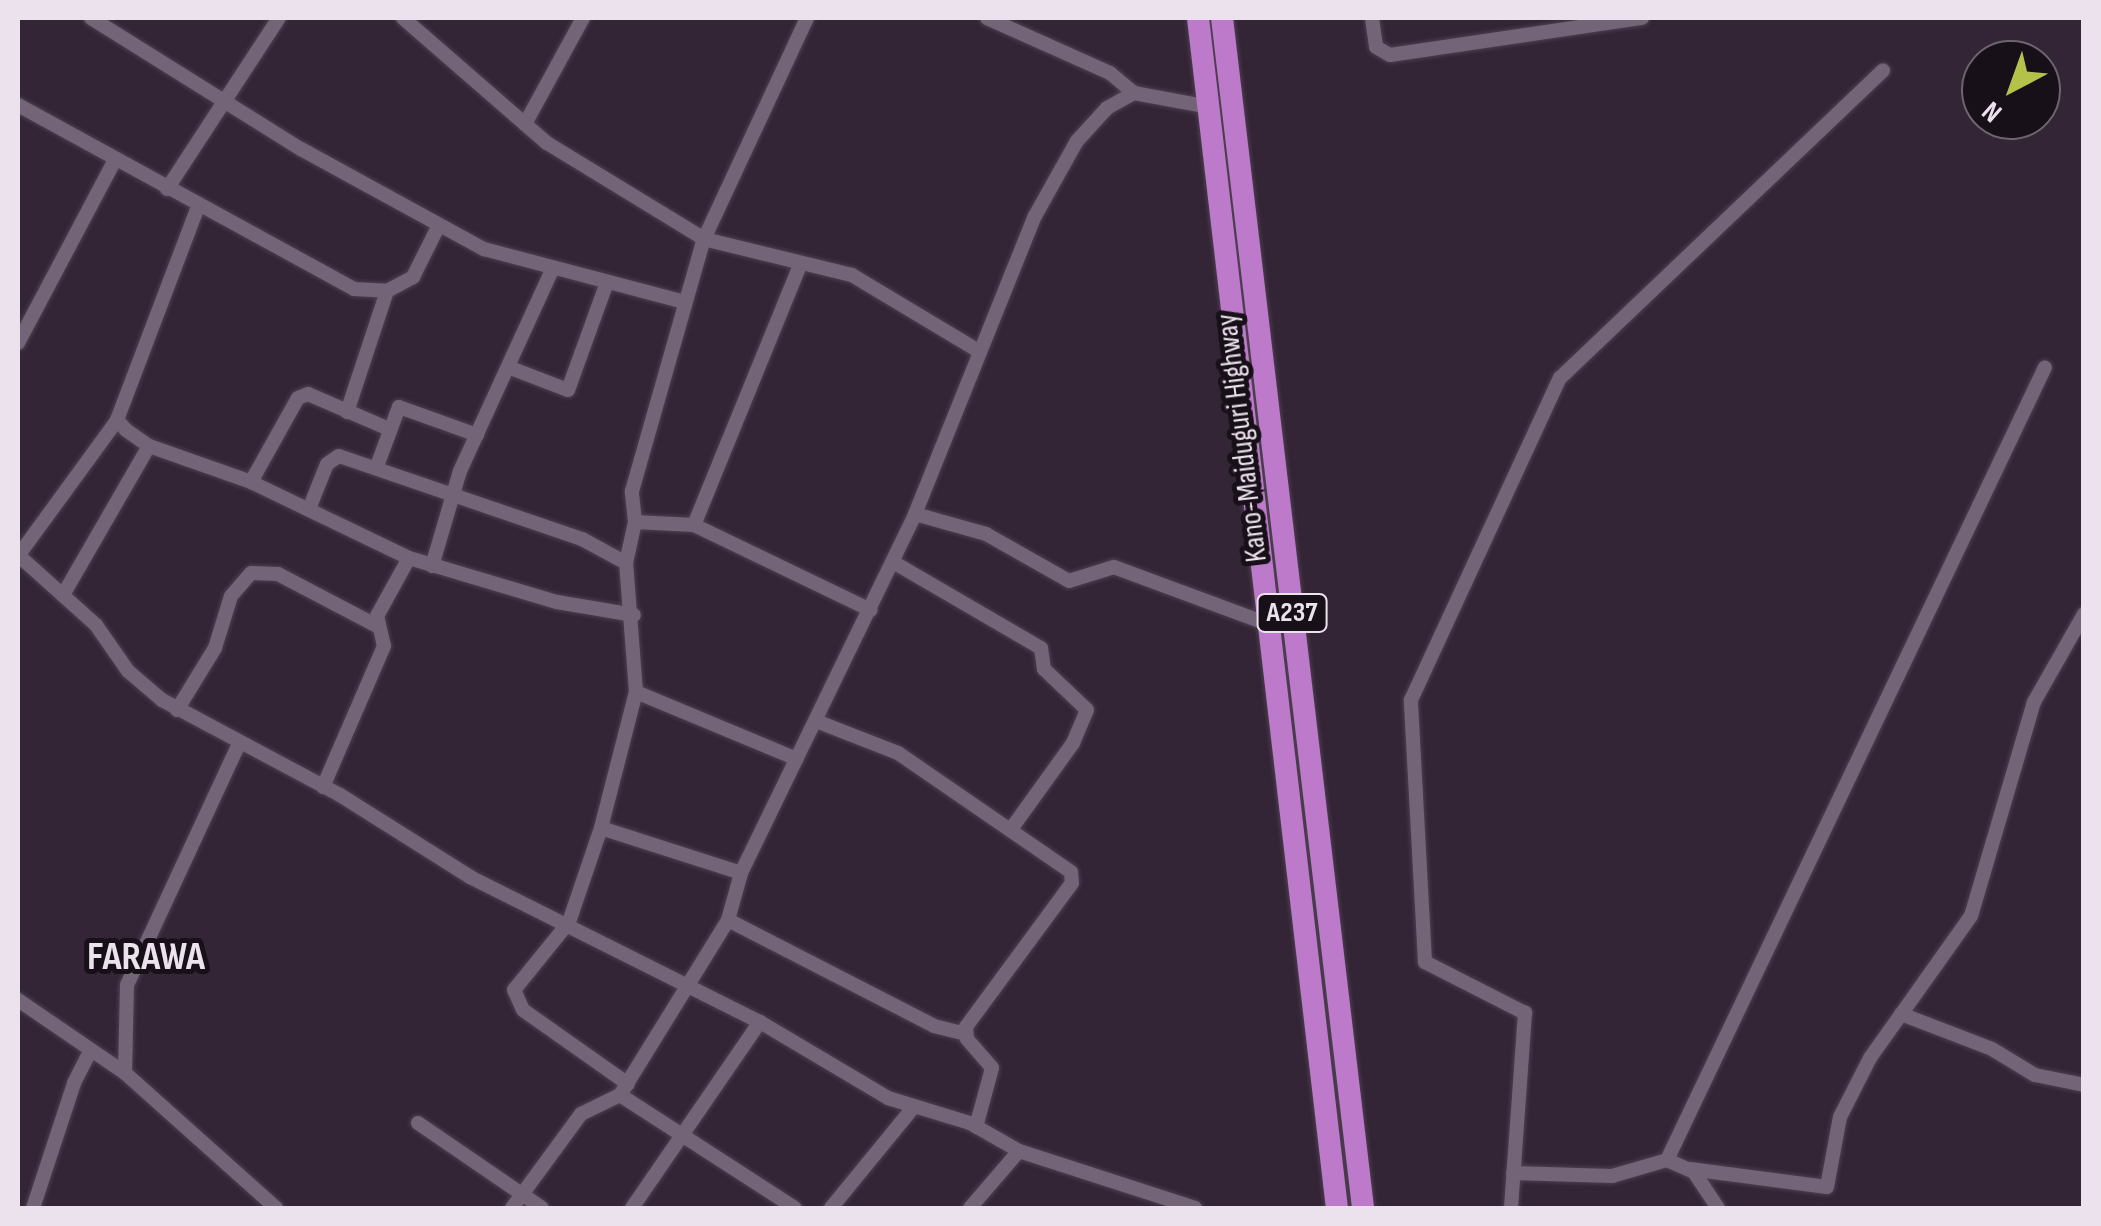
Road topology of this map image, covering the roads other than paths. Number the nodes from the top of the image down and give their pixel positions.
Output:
1 (91, 18) edge
2 (279, 18) edge
3 (403, 18) edge
4 (583, 18) edge
5 (807, 18) edge
6 (987, 18) edge
7 (1198, 18) edge
8 (1222, 18) edge
9 (1372, 18) edge
10 (1642, 18) edge
11 (1883, 70) dead end
12 (1134, 92) junction
13 (225, 100) junction
14 (18, 105) edge
15 (1209, 107) junction
16 (525, 124) junction
17 (115, 160) junction
18 (168, 189) junction
19 (199, 204) junction
20 (438, 227) junction
21 (704, 239) junction
22 (801, 263) junction
23 (553, 268) junction
24 (607, 282) junction
25 (387, 291) junction
26 (684, 302) junction
27 (18, 343) edge
28 (980, 352) junction
29 (508, 367) junction
30 (2045, 367) dead end
31 (347, 412) junction
32 (117, 420) junction
33 (388, 429) junction
34 (477, 435) junction
35 (149, 446) junction
36 (377, 466) junction
37 (251, 482) junction
38 (454, 496) junction
39 (308, 509) junction
40 (915, 514) junction
41 (636, 522) junction
42 (694, 525) junction
43 (18, 556) edge
44 (409, 558) junction
45 (626, 562) junction
46 (893, 562) junction
47 (432, 566) junction
48 (62, 595) junction
49 (871, 610) junction
50 (2084, 614) edge
51 (634, 615) junction
52 (1268, 624) junction
53 (377, 626) junction
54 (636, 692) junction
55 (177, 710) junction
56 (816, 721) junction
57 (238, 746) junction
58 (796, 759) junction
59 (323, 787) junction
60 (602, 828) junction
61 (1012, 828) junction
62 (742, 873) junction
63 (728, 920) junction
64 (569, 922) junction
65 (689, 984) junction
66 (18, 1000) edge
67 (1901, 1014) junction
68 (760, 1022) junction
69 (966, 1034) junction
70 (91, 1050) junction
71 (126, 1073) junction
72 (2084, 1086) edge
73 (624, 1090) junction
74 (912, 1108) junction
75 (418, 1124) dead end
76 (976, 1127) junction
77 (683, 1134) junction
78 (1019, 1151) junction
79 (1667, 1160) junction
80 (1690, 1168) junction
81 (1513, 1173) junction
82 (520, 1194) junction
83 (33, 1208) edge
84 (276, 1208) edge
85 (512, 1208) edge
86 (542, 1208) edge
87 (632, 1208) edge
88 (794, 1208) edge
89 (833, 1208) edge
90 (970, 1208) edge
91 (1194, 1208) edge
92 (1336, 1208) edge
93 (1363, 1208) edge
94 (1511, 1208) edge
95 (1718, 1208) edge

1 - 13 street
2 - 13 street
3 - 16 street
4 - 16 street
5 - 21 street
6 - 12 street
7 - 15 highway, Kano-Maiduguri Highway / A237
8 - 93 highway, Kano-Maiduguri Highway / A237
9 - 10 street
11 - 81 street
12 - 15 street
12 - 28 street
13 - 18 street
13 - 20 street
14 - 17 street
15 - 52 highway, Kano-Maiduguri Highway / A237
16 - 21 street
17 - 18 street
17 - 27 street
18 - 19 street
19 - 25 street
19 - 32 street
20 - 23 street
20 - 25 street
21 - 22 street
21 - 26 street
22 - 28 street
22 - 42 street
23 - 24 street
23 - 29 street
24 - 26 street
24 - 29 street
25 - 31 street
26 - 41 street
28 - 40 street
29 - 34 street
30 - 79 street
31 - 33 street
31 - 37 street
32 - 35 street
32 - 43 street
33 - 34 street
33 - 36 street
34 - 38 street
35 - 37 street
35 - 48 street
36 - 38 street
36 - 39 street
37 - 39 street
38 - 45 street
38 - 47 street
39 - 44 street
40 - 46 street
40 - 52 street
41 - 42 street
41 - 45 street
42 - 49 street
43 - 48 street
44 - 47 street
44 - 53 street
45 - 51 street
46 - 49 street
46 - 61 street
47 - 51 street
48 - 55 street
49 - 56 street
50 - 67 street
51 - 54 street
52 - 92 highway, Kano-Maiduguri Highway / A237
53 - 55 street
53 - 59 street
54 - 58 street
54 - 60 street
55 - 57 street
56 - 58 street
56 - 61 street
57 - 59 street
57 - 71 street
58 - 62 street
59 - 64 street
60 - 62 street
60 - 64 street
61 - 69 street
62 - 63 street
63 - 65 street
63 - 69 street
64 - 65 street
64 - 73 street
65 - 68 street
65 - 73 street
66 - 70 street
67 - 72 street
67 - 80 street
68 - 74 street
68 - 77 street
69 - 76 street
70 - 71 street
70 - 83 street
71 - 84 street
73 - 77 street
73 - 82 street
74 - 76 street
74 - 89 street
75 - 82 street
76 - 78 street
77 - 87 street
77 - 88 street
78 - 90 street
78 - 91 street
79 - 80 street
79 - 81 street
80 - 95 street
81 - 94 street
82 - 85 street
82 - 86 street

